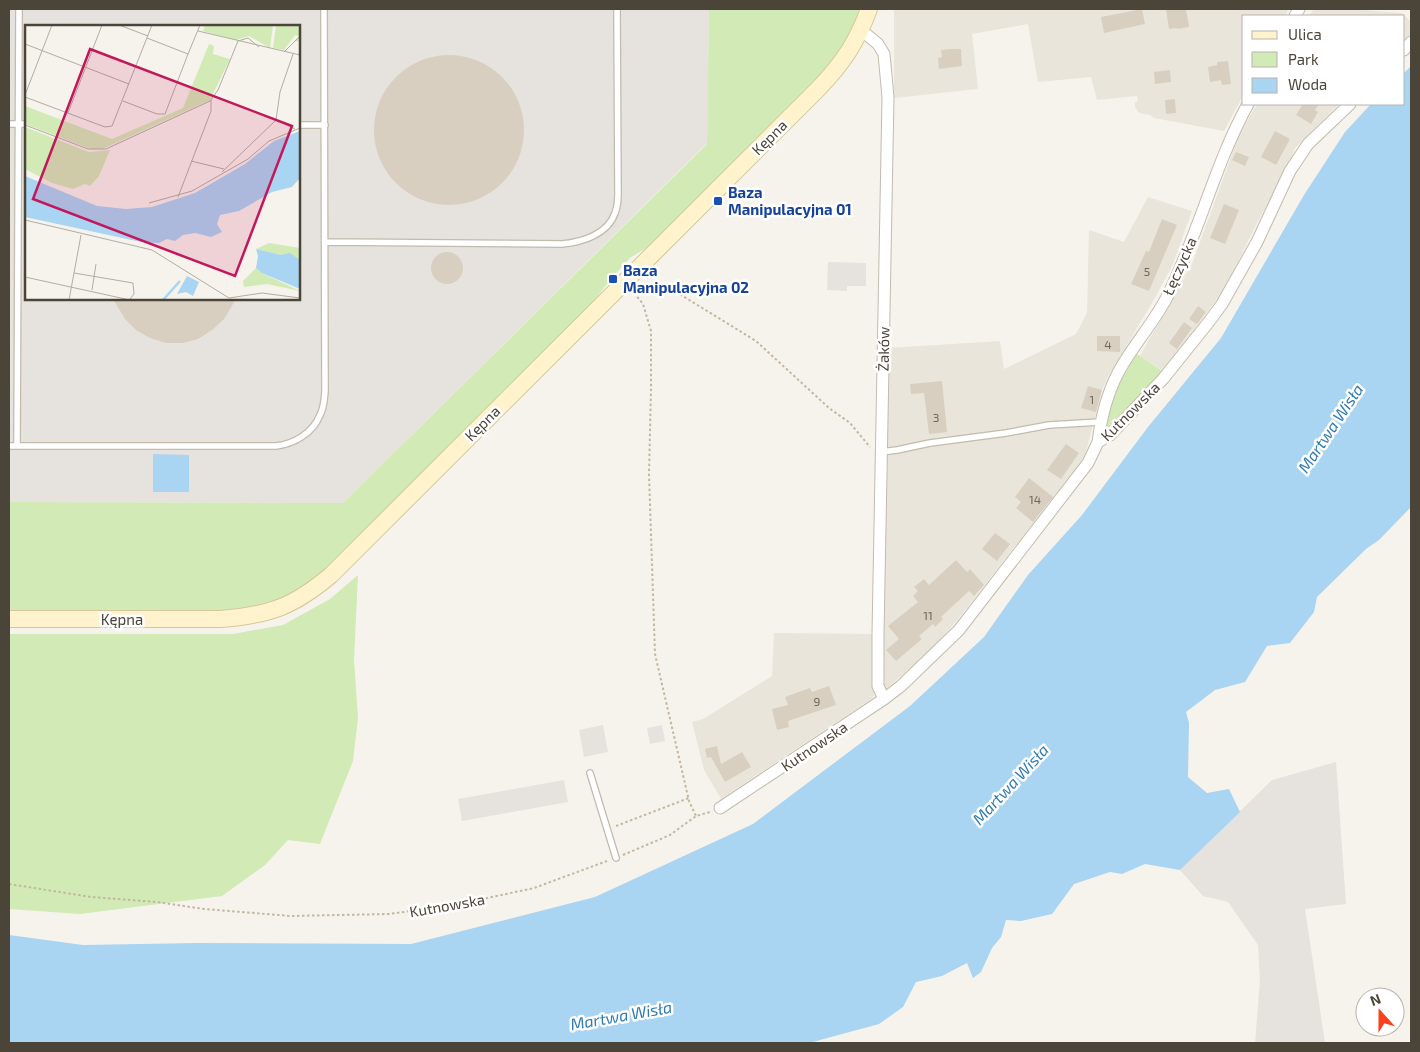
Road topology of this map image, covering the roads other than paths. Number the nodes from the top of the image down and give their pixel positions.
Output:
1 (19, 9) edge
2 (324, 9) edge
3 (616, 9) edge
4 (869, 9) edge
5 (861, 30) junction
6 (1247, 105) edge
7 (1349, 105) edge
8 (9, 124) edge
9 (19, 124) junction
10 (25, 124) edge
11 (300, 125) edge
12 (324, 125) junction
13 (326, 242) junction
14 (1100, 422) junction
15 (1098, 442) junction
16 (9, 446) edge
17 (17, 446) junction
18 (881, 452) junction
19 (9, 619) edge
20 (884, 699) junction
21 (590, 773) dead end
22 (720, 808) road end
23 (616, 858) road end

1 - 9 lane
2 - 12 lane
3 - 13 lane
4 - 5 street
5 - 18 street, Żaków
5 - 19 street, Kępna
6 - 14 street, Łęczycka
7 - 15 street, Kutnowska
8 - 9 lane
9 - 10 lane
9 - 17 lane
11 - 12 lane
12 - 13 lane
13 - 17 lane
14 - 15 street, Łęczycka
14 - 18 lane
15 - 20 street, Kutnowska
16 - 17 lane
18 - 20 street, Żaków
20 - 22 street, Kutnowska
21 - 23 lane

